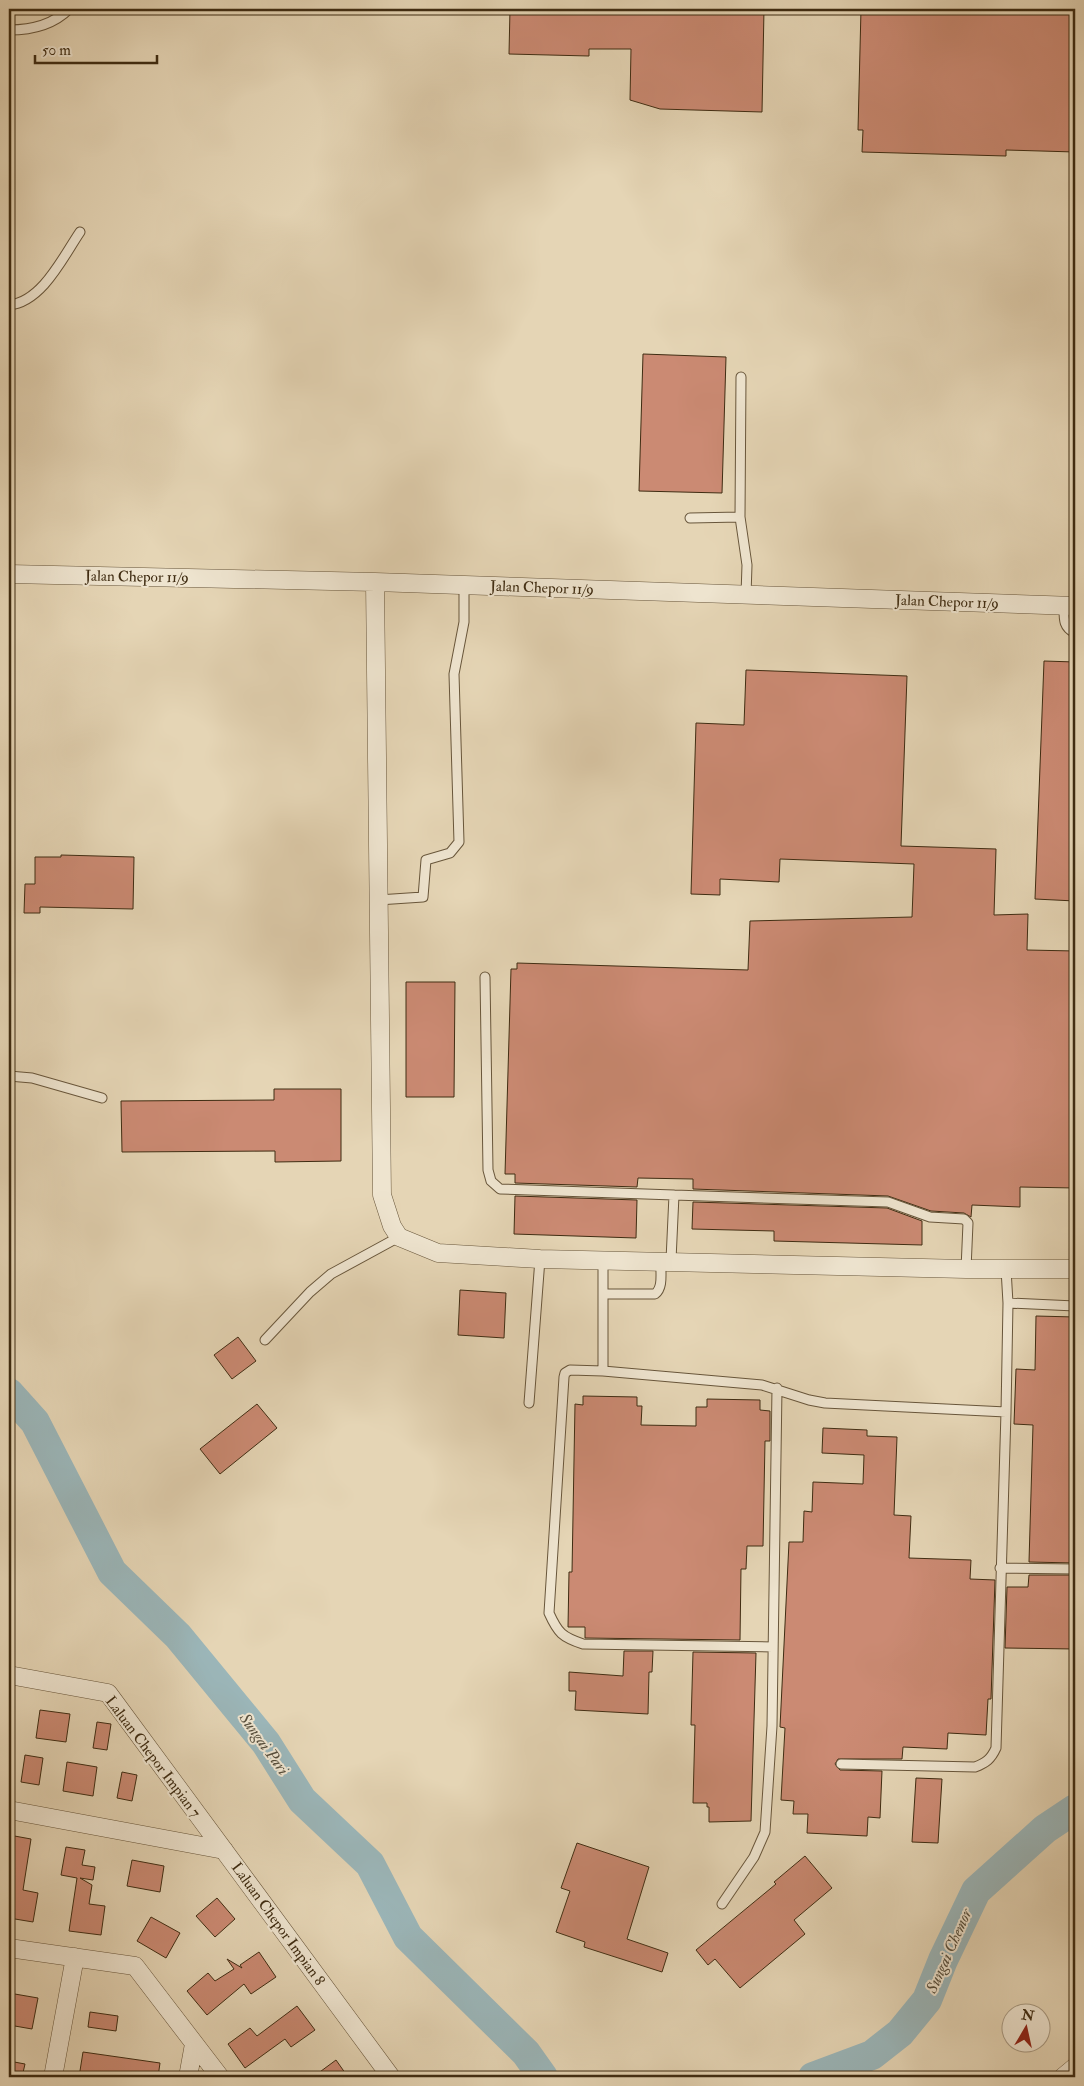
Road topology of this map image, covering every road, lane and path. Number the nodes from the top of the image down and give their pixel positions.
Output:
1 (69, 9) edge
2 (9, 30) edge
3 (80, 232) dead end
4 (9, 305) edge
5 (741, 377) dead end
6 (740, 517) junction
7 (690, 518) dead end
8 (9, 574) edge
9 (375, 582) junction
10 (464, 585) junction
11 (746, 595) junction
12 (1070, 606) edge
13 (1075, 633) edge
14 (378, 900) junction
15 (485, 977) dead end
16 (9, 1076) edge
17 (102, 1098) dead end
18 (674, 1195) junction
19 (399, 1237) junction
20 (540, 1259) junction
21 (603, 1260) junction
22 (666, 1261) junction
23 (966, 1268) junction
24 (1006, 1268) junction
25 (1075, 1269) edge
26 (603, 1294) junction
27 (1008, 1303) junction
28 (1075, 1306) edge
29 (266, 1340) dead end
30 (603, 1371) junction
31 (777, 1388) junction
32 (528, 1403) dead end
33 (1006, 1412) junction
34 (1000, 1568) junction
35 (1075, 1570) edge
36 (774, 1647) junction
37 (9, 1675) edge
38 (841, 1764) dead end
39 (9, 1810) edge
40 (224, 1850) junction
41 (722, 1904) dead end
42 (9, 1948) edge
43 (75, 1957) junction
44 (194, 2044) junction
45 (1075, 2068) edge
46 (53, 2077) edge
47 (188, 2077) edge
48 (220, 2077) edge
49 (391, 2077) edge
50 (1063, 2077) edge

1 - 2 lane
3 - 4 lane
5 - 6 lane
6 - 7 lane
6 - 11 lane
8 - 9 street, Jalan Chepor 11/9
9 - 10 street, Jalan Chepor 11/9
9 - 14 street
10 - 11 street, Jalan Chepor 11/9
10 - 14 lane
11 - 12 street, Jalan Chepor 11/9
12 - 13 lane
14 - 19 street
15 - 18 lane
16 - 17 lane
18 - 22 lane
18 - 23 lane
19 - 20 street
19 - 29 lane
20 - 21 street
20 - 32 lane
21 - 22 street
21 - 26 lane
22 - 23 street
22 - 26 lane
23 - 24 street
24 - 25 street
24 - 27 lane
26 - 30 lane
27 - 28 lane
27 - 33 lane
30 - 31 lane
30 - 36 lane
31 - 33 lane
31 - 36 lane
33 - 34 lane
34 - 35 lane
34 - 38 lane
36 - 41 lane
37 - 40 street, Laluan Chepor Impian 7
39 - 40 street, Laluan Chepor Impian 8
40 - 49 street, Laluan Chepor Impian 8
42 - 43 street
43 - 44 street
43 - 46 street
44 - 47 street
44 - 48 street
45 - 50 street

